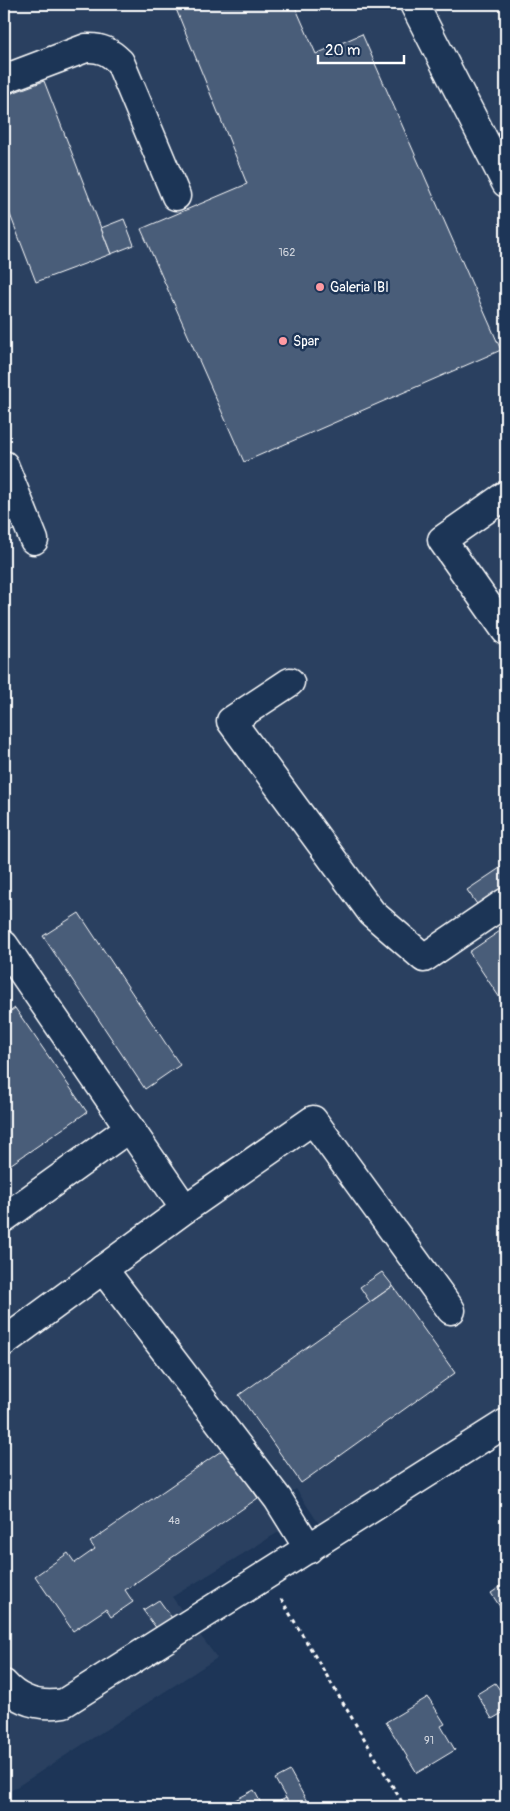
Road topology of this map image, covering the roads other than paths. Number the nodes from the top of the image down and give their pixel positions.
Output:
1 (414, 4) edge
2 (4, 79) edge
3 (506, 183) edge
4 (176, 196) dead end
5 (4, 465) edge
6 (506, 495) edge
7 (34, 540) dead end
8 (506, 631) edge
9 (290, 682) dead end
10 (506, 902) edge
11 (8, 960) edge
12 (129, 1128) junction
13 (185, 1209) junction
14 (4, 1218) edge
15 (103, 1269) junction
16 (451, 1310) dead end
17 (4, 1342) edge
18 (506, 1423) edge
19 (309, 1549) junction
20 (4, 1684) edge

1 - 3 lane
2 - 4 lane
5 - 7 lane
6 - 8 lane
9 - 10 lane
11 - 12 lane
12 - 13 lane
12 - 14 lane
13 - 15 lane
13 - 16 lane
15 - 17 lane
15 - 19 lane
18 - 19 lane
19 - 20 lane

